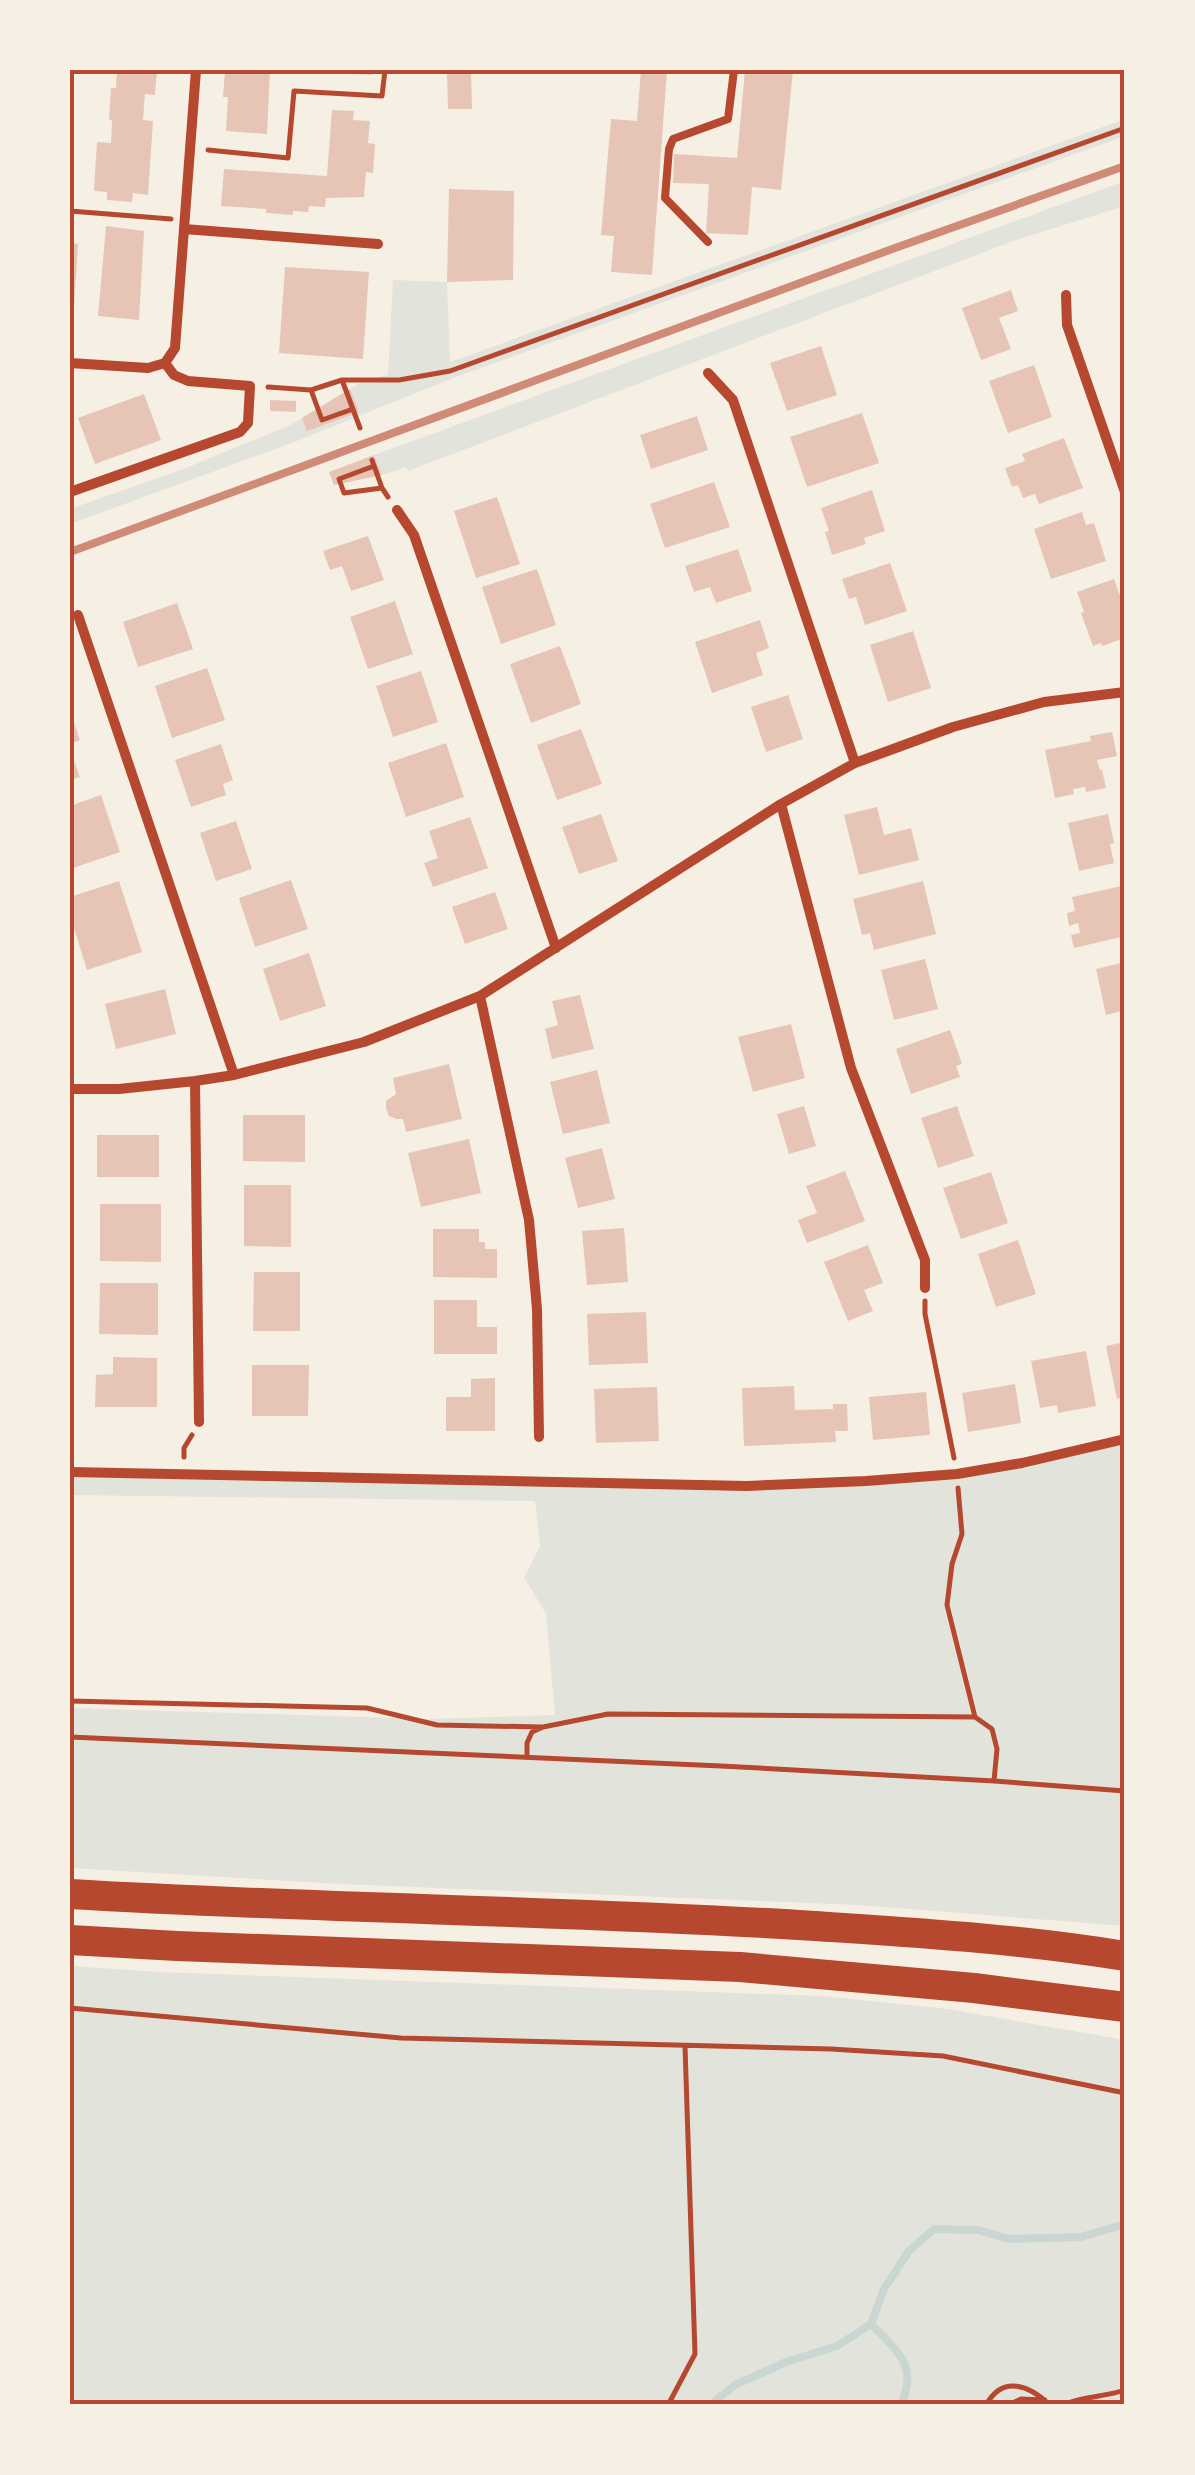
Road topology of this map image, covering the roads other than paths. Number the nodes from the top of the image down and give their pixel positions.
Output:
1 (196, 70) edge
2 (734, 70) edge
3 (184, 225) junction
4 (708, 242) dead end
5 (378, 244) dead end
6 (1066, 295) dead end
7 (164, 362) junction
8 (70, 363) edge
9 (708, 372) dead end
10 (70, 492) edge
11 (1125, 492) edge
12 (397, 510) road end
13 (78, 615) dead end
14 (1125, 692) edge
15 (855, 763) junction
16 (781, 804) junction
17 (556, 948) junction
18 (480, 996) junction
19 (234, 1075) junction
20 (196, 1082) junction
21 (70, 1089) edge
22 (925, 1288) road end
23 (200, 1422) road end
24 (539, 1437) dead end
25 (1125, 1439) edge
26 (70, 1472) edge
27 (70, 1894) edge
28 (70, 1940) edge
29 (1125, 1956) edge
30 (1125, 2007) edge

1 - 3 street
2 - 4 lane
3 - 5 street
3 - 7 street
6 - 11 street
7 - 8 street
7 - 10 street
9 - 15 street
12 - 17 street
13 - 19 street
14 - 15 street
15 - 16 street
16 - 17 street
16 - 22 street
17 - 18 street
18 - 19 street
18 - 24 street
19 - 20 street
20 - 21 street
20 - 23 street
25 - 26 street
27 - 29 highway
28 - 30 highway

